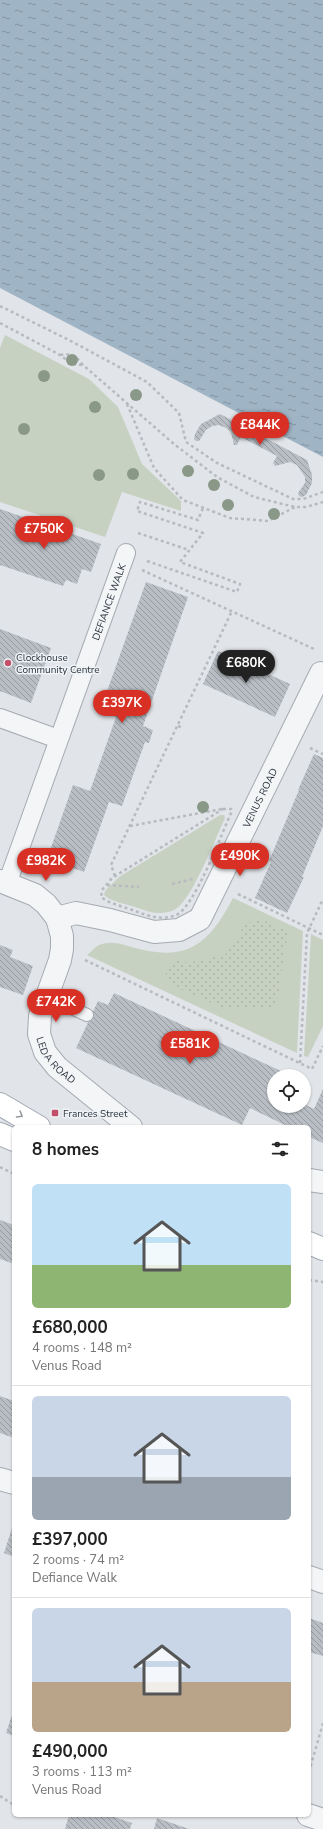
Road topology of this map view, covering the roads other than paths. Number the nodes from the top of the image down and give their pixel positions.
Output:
1 (125, 557) road end
2 (322, 663) edge
3 (0, 718) edge
4 (58, 739) junction
5 (3, 883) edge
6 (57, 918) junction
7 (47, 997) junction
8 (87, 1015) dead end
9 (0, 1104) edge
10 (36, 1125) edge
11 (129, 1125) edge
12 (0, 1134) edge
13 (12, 1139) edge
14 (311, 1180) edge
15 (323, 1182) edge
16 (311, 1235) edge
17 (323, 1238) edge
18 (311, 1244) edge
19 (323, 1248) edge
20 (0, 1479) edge
21 (12, 1482) edge
22 (311, 1578) edge
23 (323, 1582) edge
24 (311, 1816) edge
25 (323, 1820) edge

1 - 4 street, DEFIANCE WALK
2 - 6 street, VENUS ROAD
3 - 4 street
4 - 5 street, DEFIANCE WALK
5 - 6 street, LEDA ROAD
6 - 7 street, LEDA ROAD
7 - 8 lane
7 - 11 street, LEDA ROAD
9 -> 10 main road
12 - 13 main road
14 - 15 street
16 - 17 main road
18 - 19 main road
20 - 21 street
22 - 23 street
24 - 25 street

